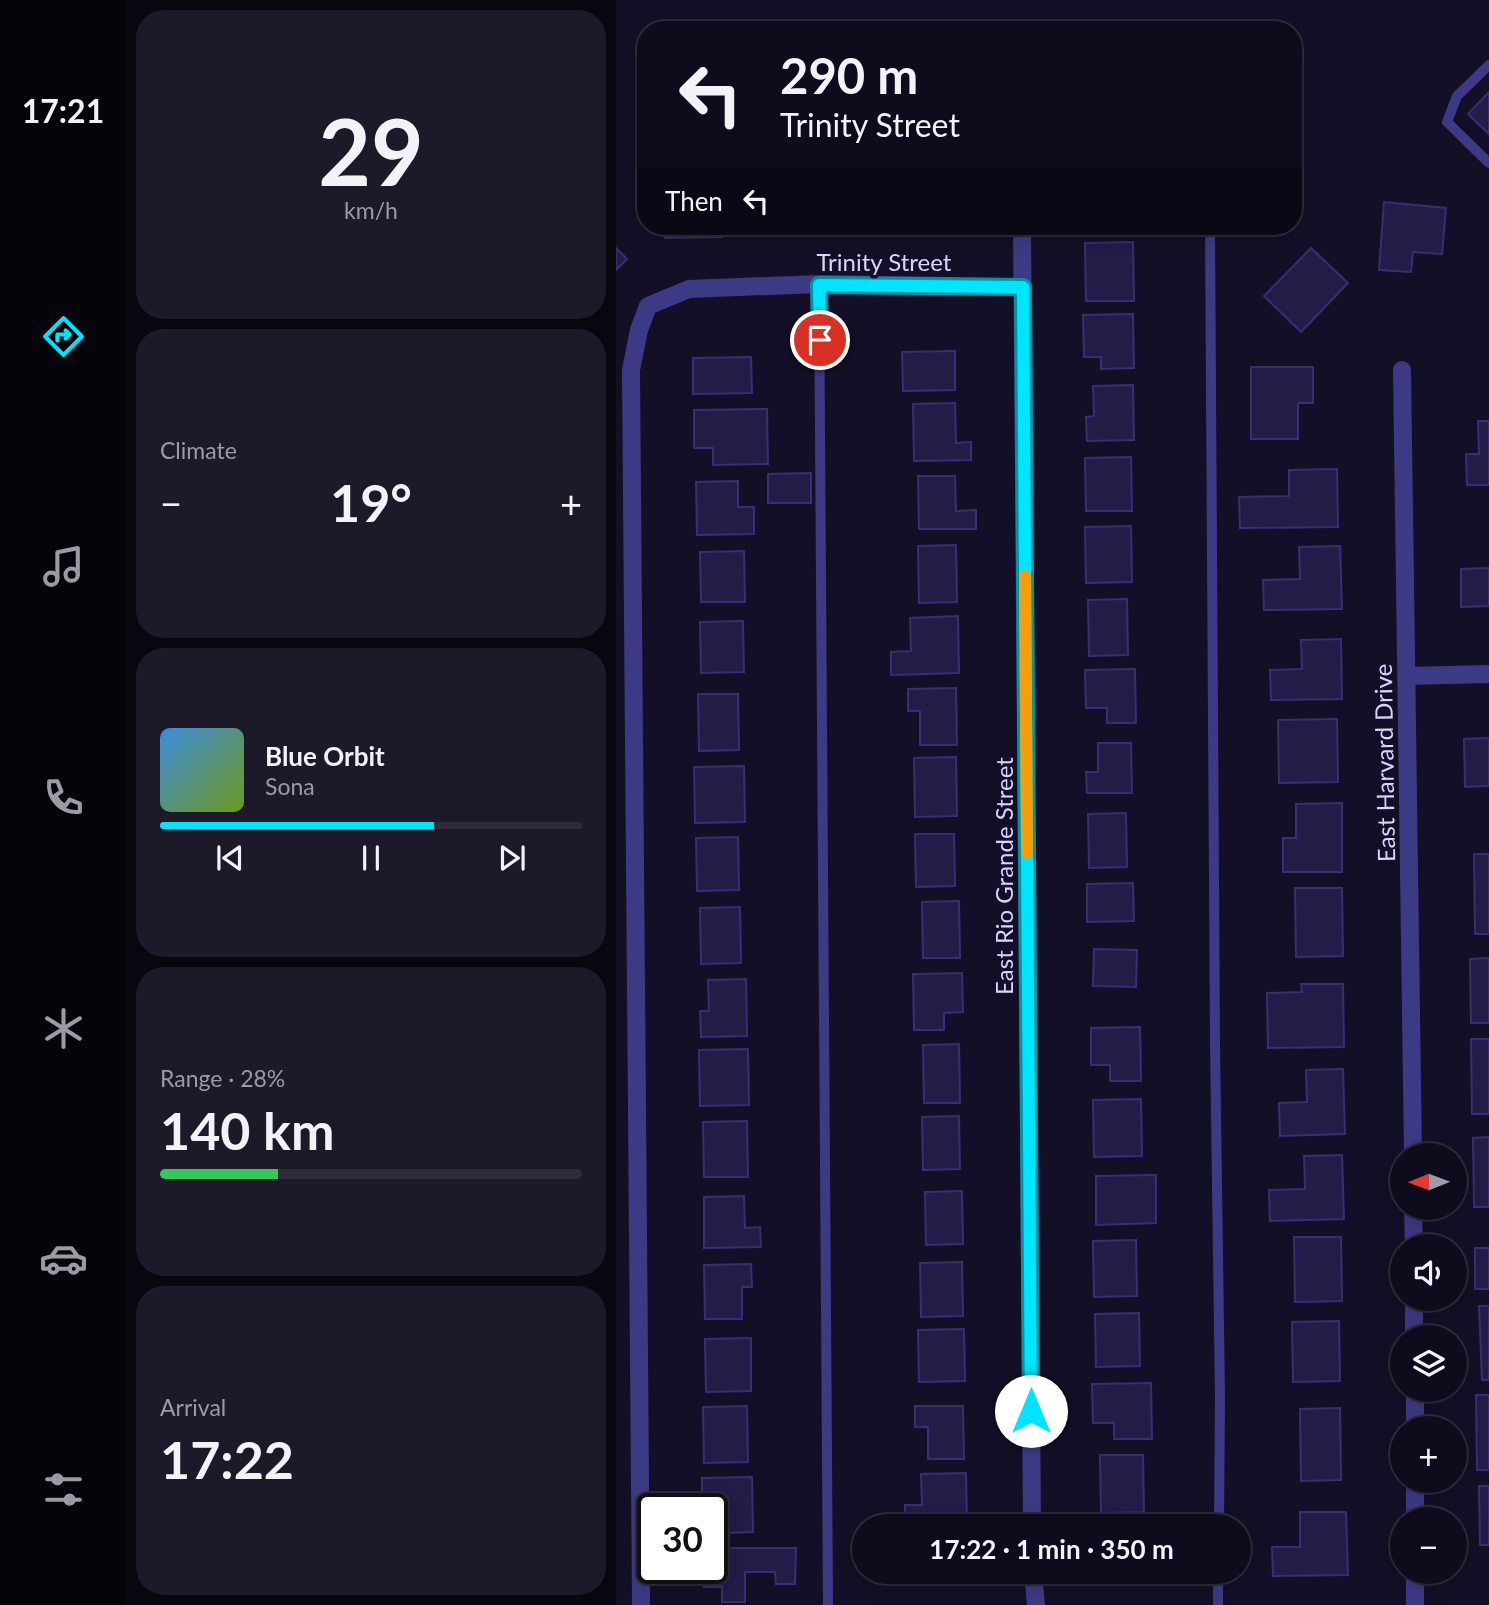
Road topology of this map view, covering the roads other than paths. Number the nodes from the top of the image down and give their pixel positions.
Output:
1 (1489, 65) edge
2 (1489, 163) edge
3 (1022, 235) edge
4 (1210, 235) edge
5 (819, 285) junction
6 (1023, 287) junction
7 (1402, 369) dead end
8 (1489, 674) edge
9 (1407, 676) junction
10 (1413, 1143) edge
11 (1032, 1514) edge
12 (1219, 1514) edge
13 (1035, 1584) edge
14 (1218, 1584) edge
15 (1415, 1584) edge
16 (641, 1605) edge
17 (828, 1605) edge
18 (1036, 1605) edge
19 (1218, 1605) edge
20 (1415, 1605) edge

1 - 2 lane
3 - 6 street, East Rio Grande Street
4 - 12 lane
5 - 6 street, Trinity Street
5 - 16 street, Trinity Street
5 - 17 lane
6 - 11 street, East Rio Grande Street
7 - 9 street, East Harvard Drive
8 - 9 street
9 - 10 street, East Harvard Drive
13 - 18 street
14 - 19 lane
15 - 20 street

